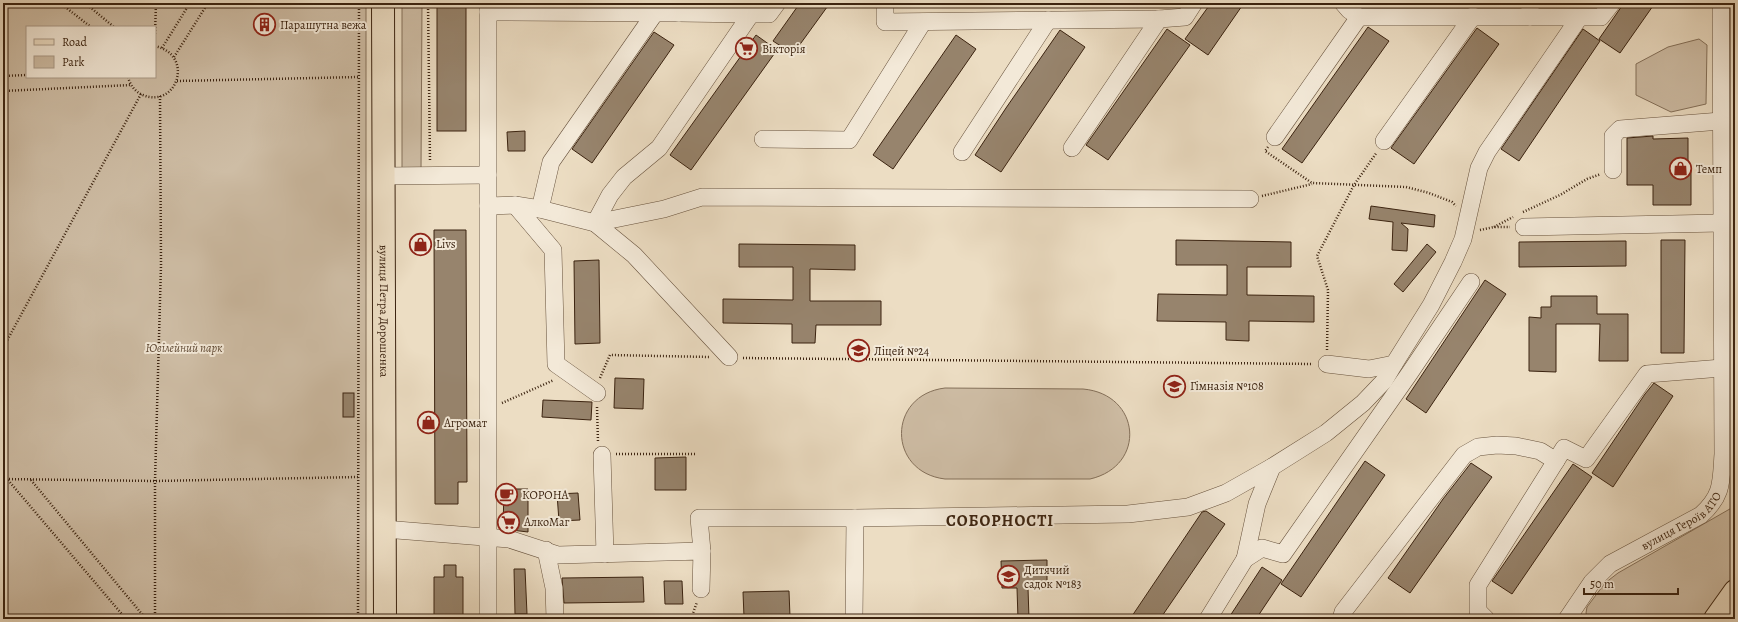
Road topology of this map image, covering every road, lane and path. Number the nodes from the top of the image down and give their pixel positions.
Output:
1 (60, 3) edge
2 (85, 3) edge
3 (156, 3) edge
4 (190, 3) edge
5 (208, 3) edge
6 (359, 3) edge
7 (383, 3) edge
8 (428, 3) edge
9 (777, 3) edge
10 (885, 3) edge
11 (1194, 3) edge
12 (1343, 3) edge
13 (1612, 3) edge
14 (1721, 3) edge
15 (488, 8) edge
16 (679, 8) edge
17 (1530, 10) edge
18 (655, 13) junction
19 (751, 14) junction
20 (1474, 16) junction
21 (1359, 17) junction
22 (1579, 18) junction
23 (1160, 19) junction
24 (1048, 20) junction
25 (923, 22) junction
26 (90, 26) edge
27 (113, 26) edge
28 (155, 26) edge
29 (156, 46) edge
30 (162, 48) junction
31 (174, 57) junction
32 (26, 75) edge
33 (3, 76) edge
34 (359, 77) junction
35 (128, 78) edge
36 (177, 81) junction
37 (131, 85) junction
38 (3, 91) edge
39 (141, 94) junction
40 (160, 96) junction
41 (1721, 121) junction
42 (1275, 137) joint
43 (763, 139) dead end
44 (1384, 141) joint
45 (1072, 148) dead end
46 (962, 152) dead end
47 (1612, 170) joint
48 (488, 175) junction
49 (384, 176) junction
50 (430, 176) junction
51 (1312, 183) junction
52 (1354, 185) junction
53 (1250, 199) joint
54 (515, 205) junction
55 (488, 206) junction
56 (540, 209) junction
57 (1468, 216) junction
58 (1521, 218) junction
59 (595, 223) junction
60 (1721, 223) junction
61 (1494, 227) junction
62 (1463, 238) junction
63 (1472, 282) dead end
64 (3, 348) edge
65 (729, 358) junction
66 (1327, 364) junction
67 (1394, 364) junction
68 (1722, 368) junction
69 (570, 374) junction
70 (597, 389) junction
71 (488, 411) junction
72 (697, 454) dead end
73 (1723, 454) junction
74 (602, 455) junction
75 (1556, 461) junction
76 (1272, 467) junction
77 (358, 477) junction
78 (3, 479) edge
79 (7, 479) junction
80 (31, 480) junction
81 (155, 481) junction
82 (1735, 482) edge
83 (855, 518) junction
84 (384, 529) junction
85 (488, 537) junction
86 (546, 550) junction
87 (702, 551) junction
88 (605, 554) junction
89 (1245, 558) junction
90 (701, 589) joint
91 (1735, 591) edge
92 (126, 619) edge
93 (146, 619) edge
94 (155, 619) edge
95 (358, 619) edge
96 (385, 619) edge
97 (488, 619) edge
98 (555, 619) edge
99 (684, 619) edge
100 (854, 619) edge
101 (1208, 619) edge
102 (1341, 619) edge
103 (1486, 619) edge
104 (1567, 619) edge
105 (1715, 619) edge

1 - 26 path
2 - 27 path
3 - 28 path
4 - 30 path
5 - 31 path
6 - 34 path
7 - 49 main road, вулиця Петра Дорошенка
8 - 50 path
9 - 19 street
10 - 25 street
11 - 23 street
12 - 21 street
13 - 22 street
14 - 41 street, вулиця Героїв АТО
15 - 18 street
15 - 48 street
16 - 18 street
16 - 19 street
17 - 20 street
17 - 22 street
18 - 56 street
19 - 59 street
20 - 21 street
20 - 44 street
21 - 42 street
22 - 57 street
23 - 24 street
23 - 45 street
24 - 25 street
24 - 46 street
25 - 43 street
29 - 30 path
30 - 31 path
31 - 36 path
32 - 33 path
34 - 36 path
34 - 77 path
35 - 37 path
36 - 40 path
37 - 38 path
37 - 39 path
39 - 40 path
39 - 64 path
40 - 81 path
41 - 47 street
41 - 60 street, вулиця Героїв АТО
42 - 51 path
44 - 52 path
47 - 58 path
48 - 50 street
48 - 55 street
49 - 50 street
49 - 84 main road, вулиця Петра Дорошенка
51 - 52 path
51 - 53 path
52 - 57 path
52 - 66 path
53 - 59 street
54 - 55 street
54 - 56 street
54 - 69 street
55 - 71 street
56 - 59 street
57 - 62 street
58 - 60 street
58 - 61 path
58 - 61 path
59 - 65 street
60 - 68 street, вулиця Героїв АТО
61 - 62 path
62 - 67 street
63 - 89 street
65 - 66 path
65 - 70 path
66 - 67 street
67 - 76 street
68 - 73 street, вулиця Героїв АТО
68 - 75 street
69 - 70 street
69 - 71 path
70 - 74 path
71 - 85 street
72 - 74 path
73 - 82 street
73 - 104 street, вулиця Героїв АТО
74 - 88 street
75 - 102 street
75 - 103 street
76 - 83 street
76 - 89 street
77 - 81 path
77 - 95 path
78 - 79 path
79 - 80 path
79 - 92 path
80 - 81 path
80 - 93 path
81 - 94 path
83 - 87 street
83 - 100 street
84 - 85 street
84 - 96 main road, вулиця Петра Дорошенка
85 - 86 street
85 - 97 street
86 - 88 street
86 - 98 street
87 - 88 street
87 - 90 street
89 - 101 street
90 - 99 path
91 - 105 main road

